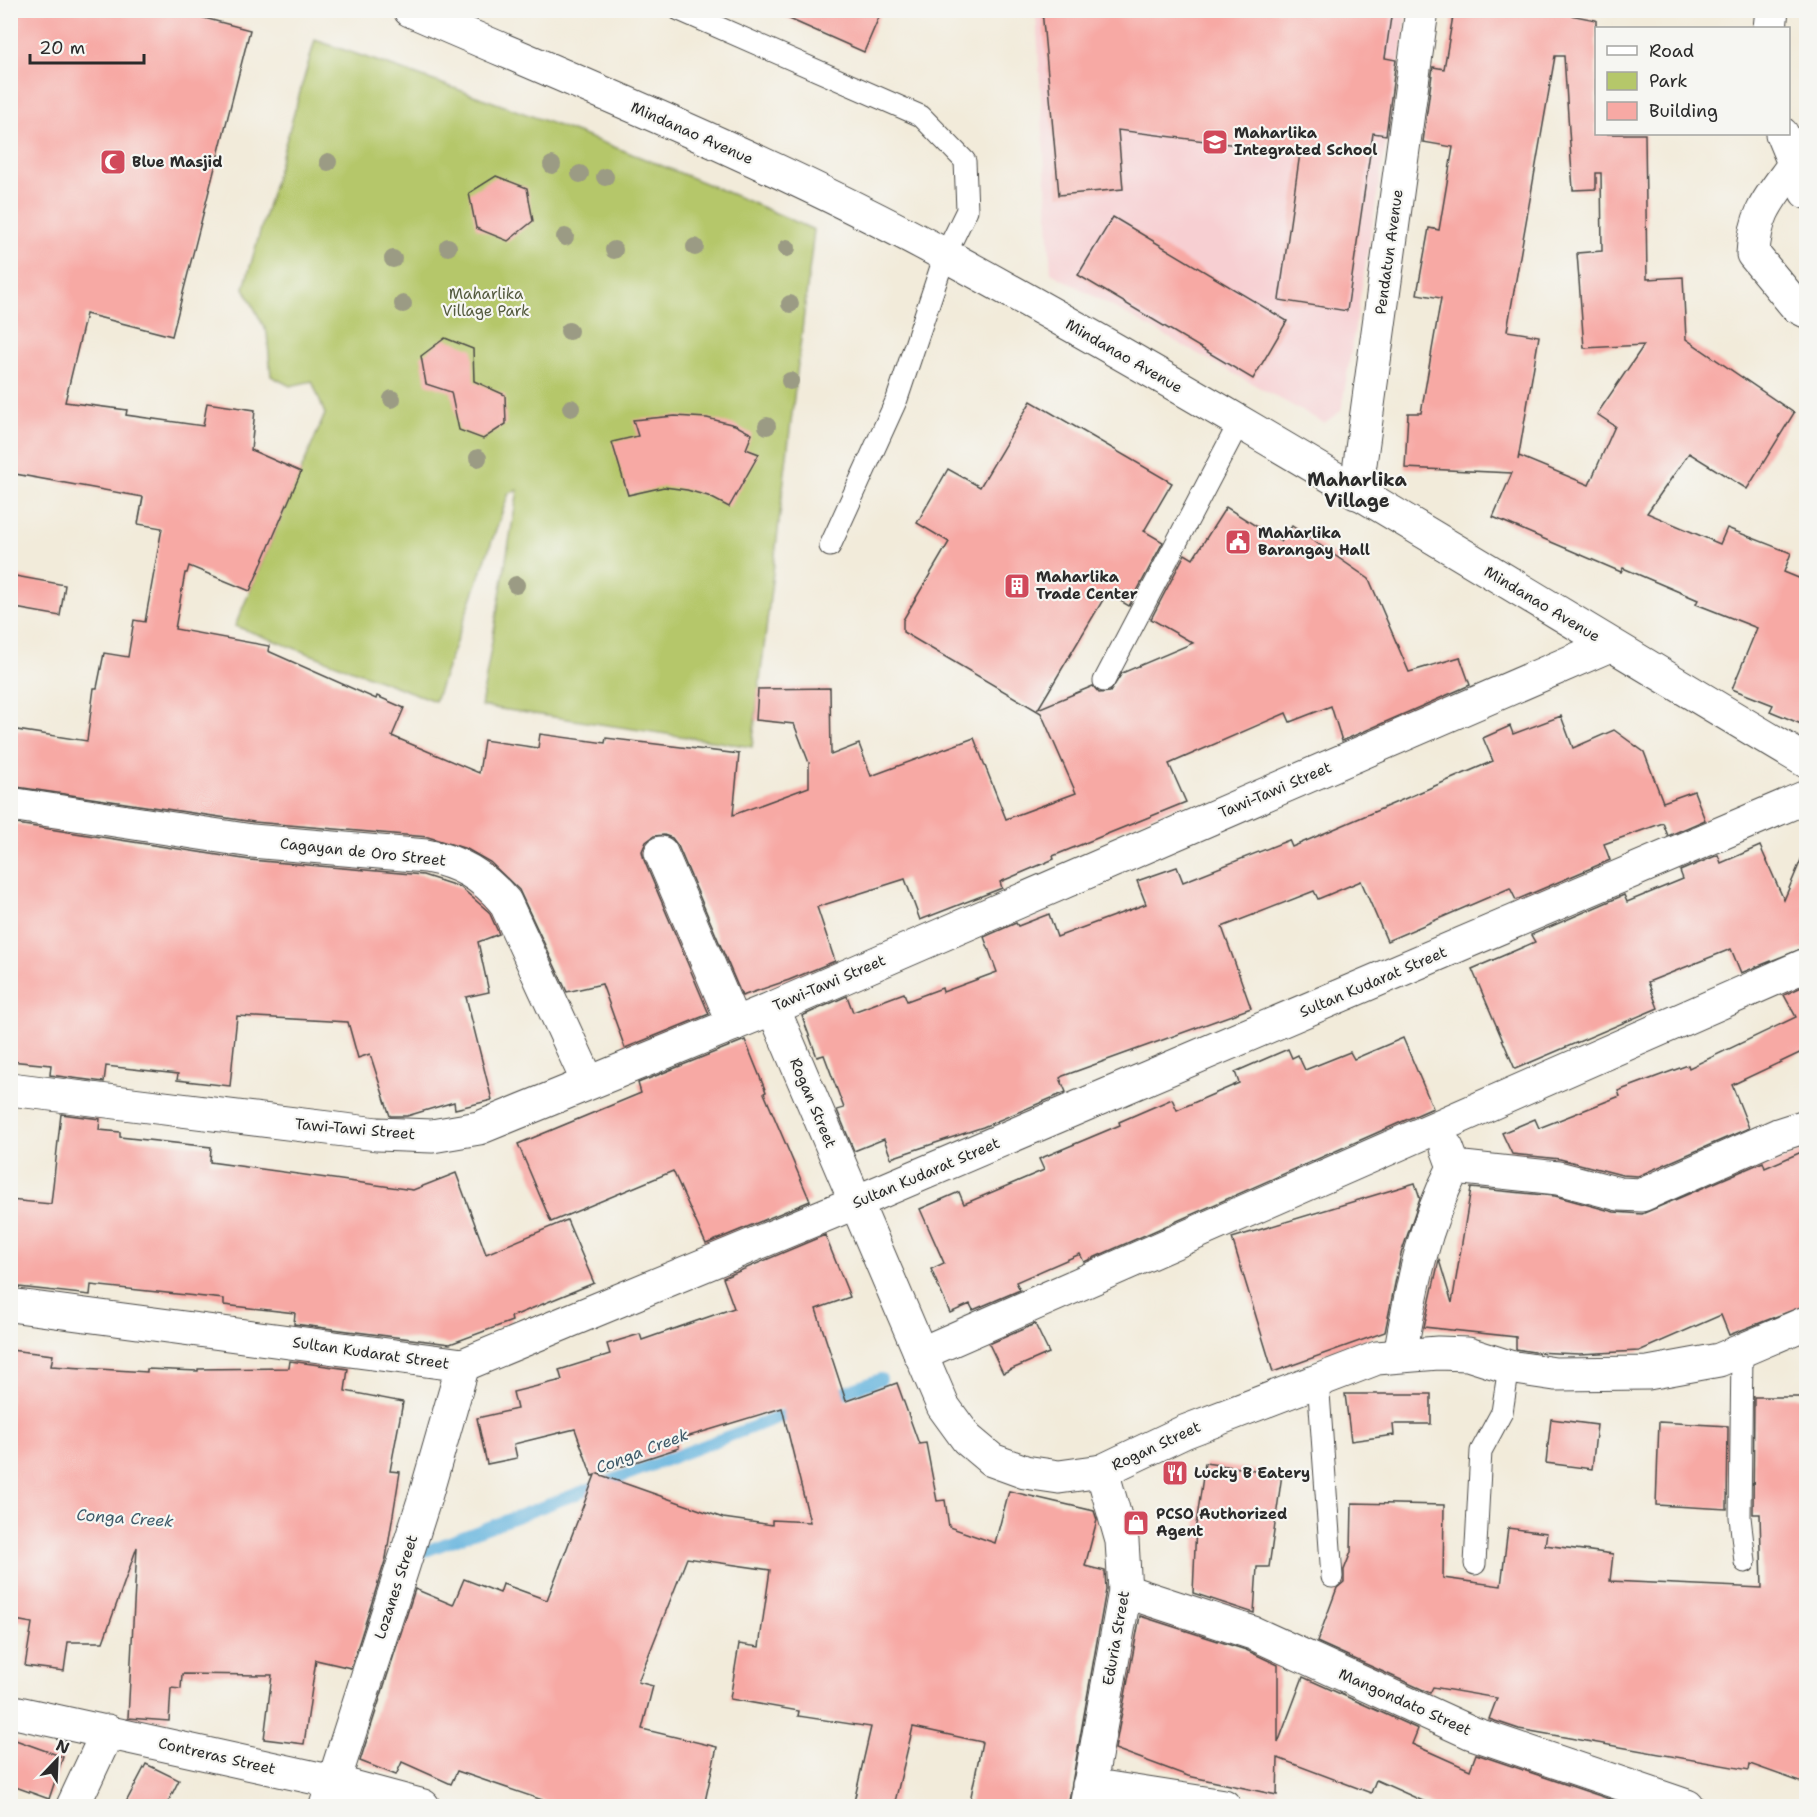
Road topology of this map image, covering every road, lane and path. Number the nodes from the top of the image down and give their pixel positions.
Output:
1 (410, 10) edge
2 (679, 10) edge
3 (1422, 10) edge
4 (1772, 10) edge
5 (455, 19) edge
6 (1770, 27) edge
7 (1782, 135) edge
8 (1800, 178) edge
9 (945, 255) junction
10 (1806, 311) edge
11 (1239, 423) junction
12 (1356, 493) junction
13 (830, 546) dead end
14 (1610, 645) junction
15 (1104, 681) dead end
16 (1806, 761) edge
17 (1806, 797) edge
18 (10, 804) edge
19 (662, 853) dead end
20 (1806, 965) edge
21 (773, 1008) junction
22 (734, 1024) junction
23 (588, 1082) junction
24 (10, 1089) edge
25 (1806, 1126) edge
26 (1439, 1128) junction
27 (1454, 1167) junction
28 (854, 1203) junction
29 (10, 1305) edge
30 (1806, 1323) edge
31 (1743, 1352) junction
32 (920, 1354) junction
33 (1400, 1355) junction
34 (463, 1365) junction
35 (1509, 1367) junction
36 (1318, 1379) junction
37 (1102, 1471) junction
38 (1745, 1562) dead end
39 (1475, 1564) dead end
40 (1332, 1577) dead end
41 (1125, 1591) junction
42 (10, 1711) edge
43 (108, 1731) junction
44 (330, 1794) edge
45 (1087, 1796) edge
46 (73, 1806) edge
47 (423, 1806) edge
48 (1224, 1806) edge
49 (1687, 1806) edge

1 - 5 street, Mindanao Avenue
2 - 9 lane
3 - 12 street, Pendatun Avenue
4 - 6 street
5 - 9 street, Mindanao Avenue
7 - 8 street
8 - 10 street
9 - 11 street, Mindanao Avenue
9 - 13 lane
11 - 12 street, Mindanao Avenue
11 - 15 lane
12 - 14 street, Mindanao Avenue
14 - 16 street, Mindanao Avenue
14 - 21 street, Tawi-Tawi Street
17 - 28 street, Sultan Kudarat Street
18 - 23 street, Cagayan de Oro Street
19 - 22 street
20 - 26 street
21 - 22 street, Tawi-Tawi Street
21 - 28 street, Rogan Street
22 - 23 street, Tawi-Tawi Street
23 - 24 street, Tawi-Tawi Street
25 - 27 street
26 - 27 street
26 - 32 street
27 - 33 street
28 - 32 street, Rogan Street
28 - 34 street, Sultan Kudarat Street
29 - 34 street, Sultan Kudarat Street
30 - 31 street, Rogan Street
31 - 35 street, Rogan Street
31 - 38 lane
32 - 37 street, Rogan Street
33 - 35 street, Rogan Street
33 - 36 street, Rogan Street
34 - 44 street, Lozanes Street
35 - 39 lane
36 - 37 street, Rogan Street
36 - 40 lane
37 - 41 street, Eduria Street
41 - 45 street, Eduria Street
41 - 49 street, Mangondato Street
42 - 43 street, Contreras Street
43 - 44 street, Contreras Street
43 - 46 street
44 - 47 street, Contreras Street
45 - 48 street

